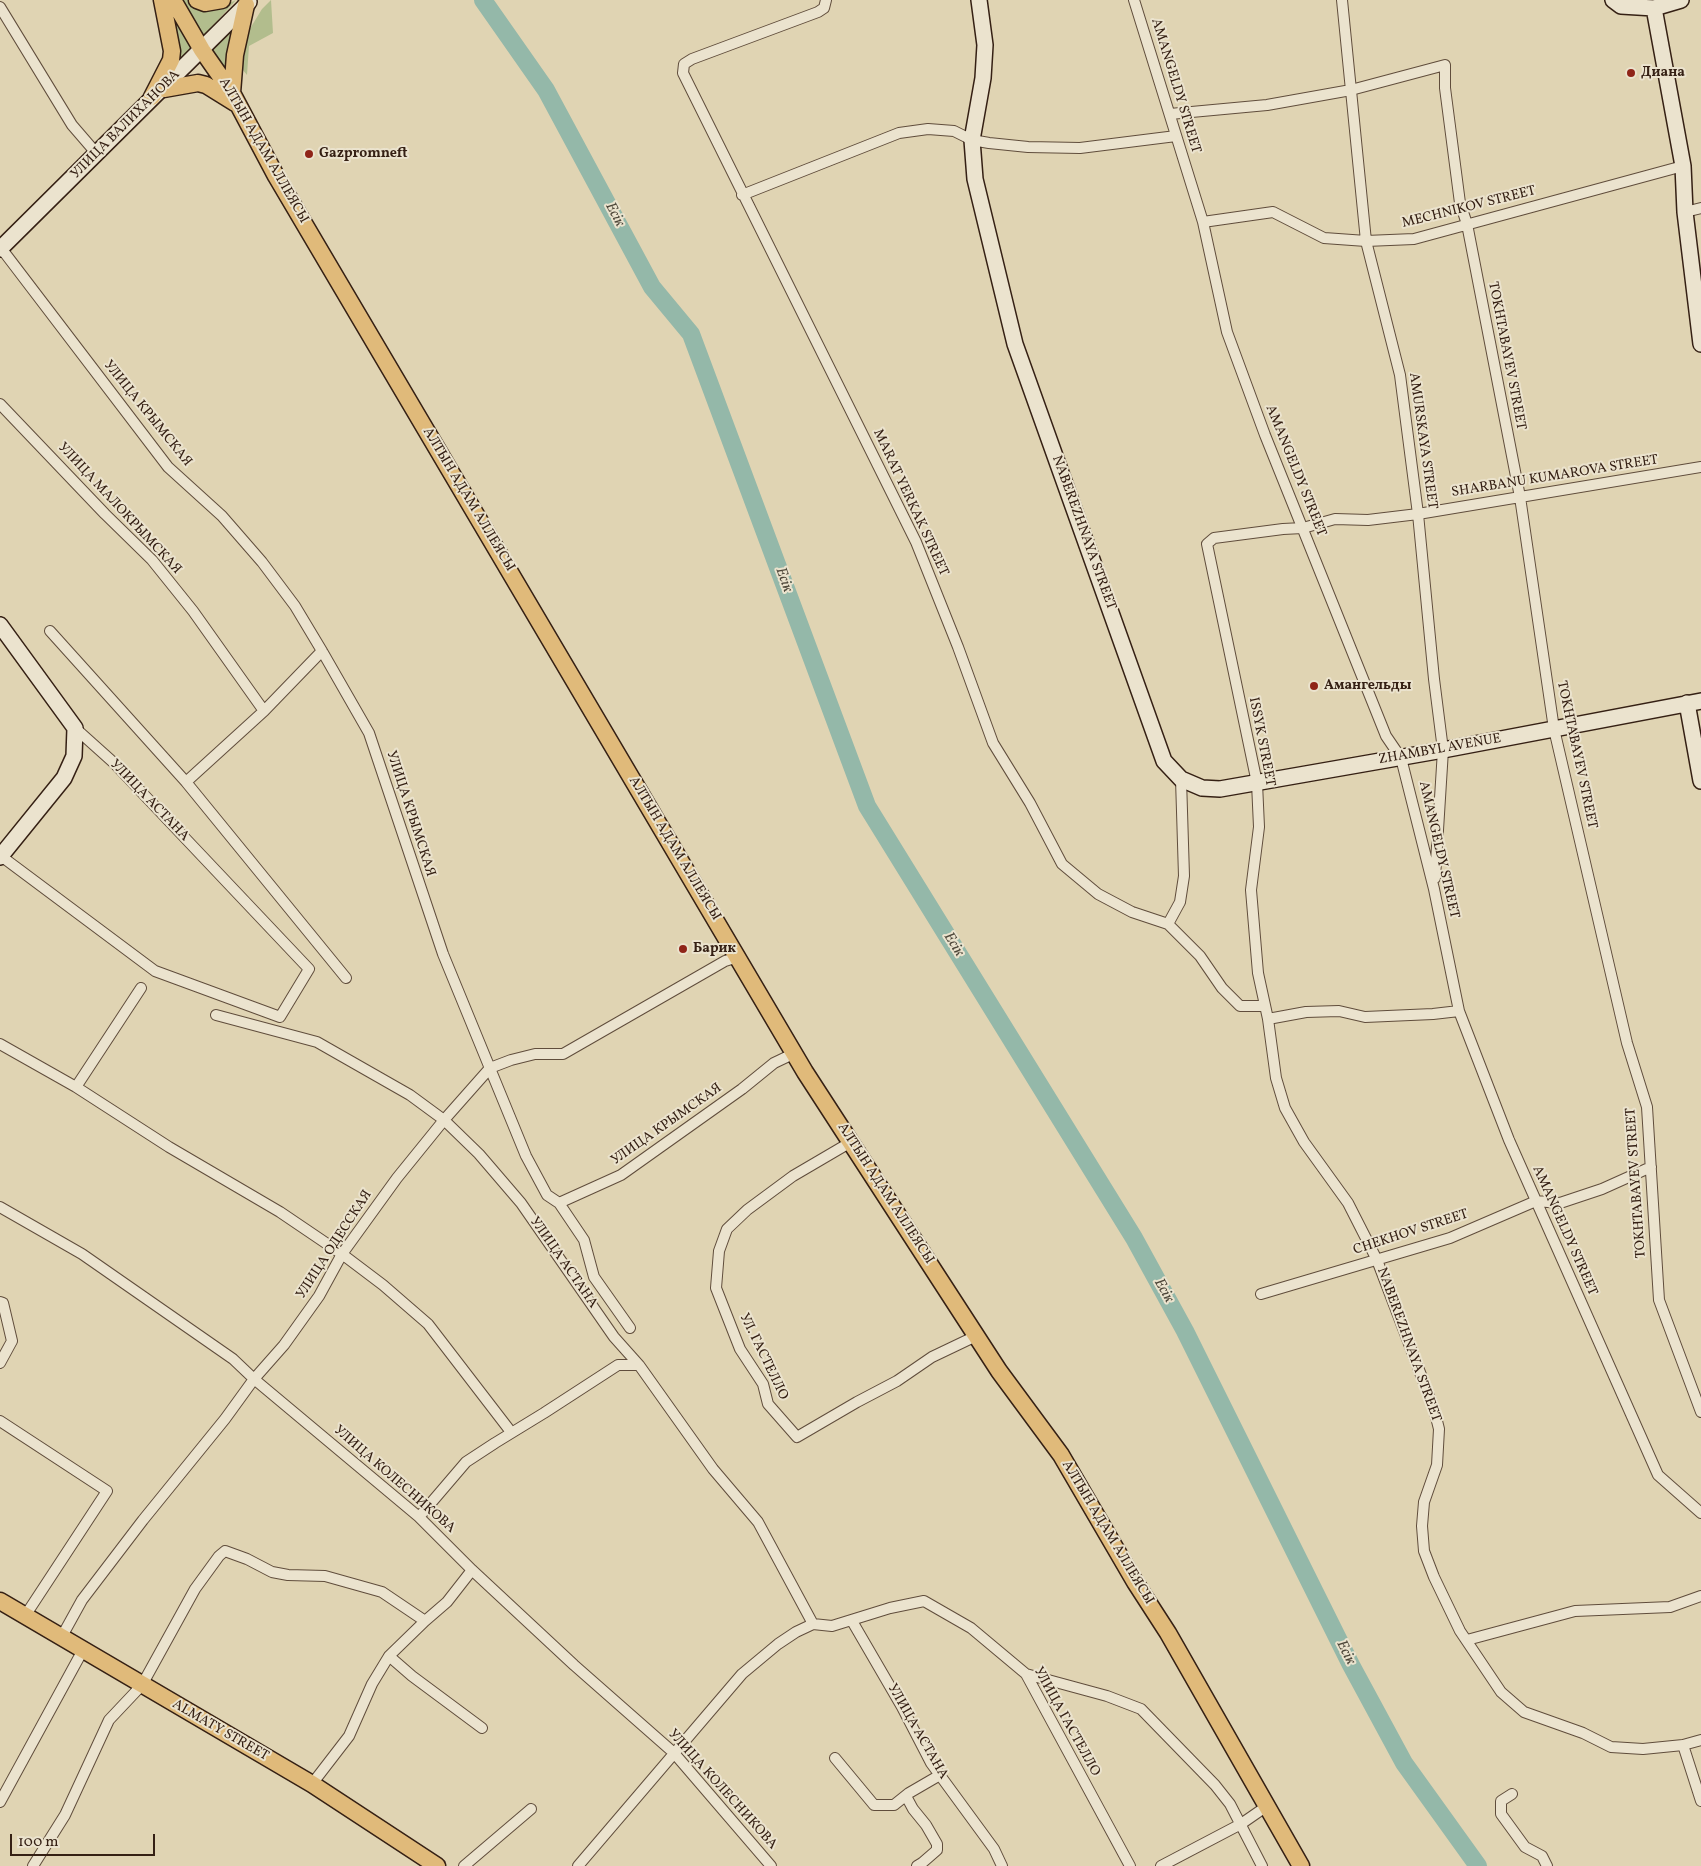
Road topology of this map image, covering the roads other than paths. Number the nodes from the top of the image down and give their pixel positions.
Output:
1 (162, 0) edge
2 (172, 0) edge
3 (197, 0) edge
4 (222, 0) edge
5 (826, 0) edge
6 (979, 0) edge
7 (1134, 0) edge
8 (1342, 0) edge
9 (1613, 0) edge
10 (1681, 0) edge
11 (249, 3) edge
12 (0, 7) edge
13 (1654, 8) junction
14 (202, 50) junction
15 (1351, 90) junction
16 (158, 93) junction
17 (236, 99) junction
18 (1170, 114) junction
19 (1176, 136) junction
20 (972, 140) junction
21 (97, 154) junction
22 (1683, 166) junction
23 (742, 195) junction
24 (1701, 208) edge
25 (1685, 212) junction
26 (1203, 222) junction
27 (1467, 224) junction
28 (1366, 241) junction
29 (1, 249) edge
30 (1701, 344) edge
31 (0, 404) edge
32 (1701, 467) edge
33 (1520, 497) junction
34 (1418, 514) junction
35 (1303, 528) junction
36 (1207, 544) joint
37 (0, 625) edge
38 (50, 631) dead end
39 (322, 652) junction
40 (1694, 702) edge
41 (264, 711) junction
42 (75, 728) junction
43 (1554, 729) junction
44 (1443, 750) junction
45 (1401, 758) junction
46 (1181, 779) junction
47 (1701, 781) edge
48 (186, 782) junction
49 (1257, 783) junction
50 (0, 856) edge
51 (1434, 889) junction
52 (1168, 924) junction
53 (738, 957) junction
54 (346, 978) dead end
55 (141, 988) dead end
56 (1265, 1006) junction
57 (1459, 1011) junction
58 (216, 1015) dead end
59 (1268, 1019) junction
60 (0, 1044) edge
61 (794, 1053) junction
62 (490, 1068) junction
63 (76, 1087) junction
64 (444, 1120) junction
65 (851, 1142) junction
66 (1651, 1167) junction
67 (1536, 1201) junction
68 (558, 1203) junction
69 (0, 1207) edge
70 (342, 1254) junction
71 (1377, 1260) junction
72 (1262, 1294) dead end
73 (0, 1302) edge
74 (630, 1328) dead end
75 (976, 1336) junction
76 (0, 1363) edge
77 (639, 1365) junction
78 (254, 1379) junction
79 (1701, 1412) edge
80 (0, 1422) edge
81 (511, 1432) junction
82 (1701, 1513) edge
83 (420, 1517) junction
84 (472, 1570) junction
85 (1701, 1596) edge
86 (0, 1601) edge
87 (25, 1616) junction
88 (425, 1621) junction
89 (852, 1621) junction
90 (813, 1624) junction
91 (61, 1638) junction
92 (1467, 1640) junction
93 (83, 1650) junction
94 (389, 1656) junction
95 (1026, 1674) junction
96 (142, 1686) junction
97 (482, 1728) dead end
98 (1701, 1740) edge
99 (1683, 1745) junction
100 (674, 1754) junction
101 (835, 1758) dead end
102 (940, 1776) junction
103 (312, 1784) junction
104 (1512, 1794) dead end
105 (906, 1796) junction
106 (1701, 1800) edge
107 (0, 1802) edge
108 (1268, 1806) junction
109 (531, 1809) dead end
110 (1240, 1824) junction
111 (33, 1866) edge
112 (437, 1866) edge
113 (464, 1866) edge
114 (578, 1866) edge
115 (771, 1866) edge
116 (916, 1866) edge
117 (1002, 1866) edge
118 (1130, 1866) edge
119 (1161, 1866) edge
120 (1262, 1866) edge
121 (1302, 1866) edge
122 (1547, 1866) edge

1 - 16 main road
2 - 14 main road, АЛТЫН АДАМ АЛЛЕЯСЫ
3 - 4 main road
5 - 23 street, MARAT YERKAK STREET
6 - 20 street, NABEREZHNAYA STREET
7 - 18 street, AMANGELDY STREET
8 - 15 street, AMURSKAYA STREET
9 - 13 street
10 - 13 street
11 - 14 street, УЛИЦА ВАЛИХАНОВА
11 - 17 main road
12 - 21 street
13 - 22 street
14 - 16 street, УЛИЦА ВАЛИХАНОВА
14 - 17 main road, АЛТЫН АДАМ АЛЛЕЯСЫ
15 - 18 street
15 - 27 street, TOKHTABAYEV STREET
15 - 28 street, AMURSKAYA STREET
16 - 17 main road
16 - 21 street, УЛИЦА ВАЛИХАНОВА
17 - 53 main road, АЛТЫН АДАМ АЛЛЕЯСЫ
18 - 19 street, AMANGELDY STREET
19 - 20 street
19 - 26 street, AMANGELDY STREET
20 - 23 street
20 - 46 street, NABEREZHNAYA STREET
21 - 29 street, УЛИЦА ВАЛИХАНОВА
22 - 25 street
22 - 27 street, MECHNIKOV STREET
23 - 52 street, MARAT YERKAK STREET
24 - 25 street
25 - 30 street
26 - 28 street, MECHNIKOV STREET
26 - 35 street, AMANGELDY STREET
27 - 28 street, MECHNIKOV STREET
27 - 33 street, TOKHTABAYEV STREET
28 - 34 street, AMURSKAYA STREET
29 - 39 street, УЛИЦА КРЫМСКАЯ
31 - 41 street, УЛИЦА МАЛОКРЫМСКАЯ
32 - 33 street, SHARBANU KUMAROVA STREET
33 - 34 street, SHARBANU KUMAROVA STREET
33 - 43 street, TOKHTABAYEV STREET
34 - 35 street, SHARBANU KUMAROVA STREET
34 - 44 street, AMURSKAYA STREET
35 - 36 street, SHARBANU KUMAROVA STREET
35 - 45 street, AMANGELDY STREET
36 - 49 street, ISSYK STREET
37 - 42 street, УЛИЦА АСТАНА
38 - 48 street
39 - 41 street
39 - 62 street, УЛИЦА КРЫМСКАЯ
40 - 43 street, ZHAMBYL AVENUE
40 - 47 street
41 - 48 street
42 - 50 street
42 - 50 street, УЛИЦА АСТАНА
43 - 44 street, ZHAMBYL AVENUE
43 - 66 street, TOKHTABAYEV STREET
44 - 45 street, ZHAMBYL AVENUE
44 - 51 street, AMURSKAYA STREET
45 - 49 street, ZHAMBYL AVENUE
45 - 51 street, AMANGELDY STREET
46 - 49 street, ZHAMBYL AVENUE
46 - 52 street
48 - 54 street
49 - 56 street, ISSYK STREET
51 - 57 street, AMANGELDY STREET
52 - 56 street
53 - 61 main road, АЛТЫН АДАМ АЛЛЕЯСЫ
53 - 62 street, УЛИЦА ОДЕССКАЯ
55 - 63 street
56 - 59 street, ISSYK STREET
57 - 59 street
57 - 67 street, AMANGELDY STREET
58 - 64 street, УЛИЦА АСТАНА
59 - 71 street, NABEREZHNAYA STREET
60 - 63 street
61 - 65 main road, АЛТЫН АДАМ АЛЛЕЯСЫ
61 - 68 street, УЛИЦА КРЫМСКАЯ
62 - 64 street, УЛИЦА ОДЕССКАЯ
62 - 68 street, УЛИЦА КРЫМСКАЯ
63 - 70 street
64 - 70 street, УЛИЦА ОДЕССКАЯ
64 - 77 street, УЛИЦА АСТАНА
65 - 75 main road, АЛТЫН АДАМ АЛЛЕЯСЫ
65 - 75 street, УЛ. ГАСТЕЛЛО
66 - 67 street, CHEKHOV STREET
66 - 79 street, TOKHTABAYEV STREET
67 - 71 street, CHEKHOV STREET
67 - 82 street, AMANGELDY STREET
68 - 74 street
69 - 78 street, УЛИЦА КОЛЕСНИКОВА
70 - 78 street, УЛИЦА ОДЕССКАЯ
70 - 81 street
71 - 72 street, CHEKHOV STREET
71 - 92 street, NABEREZHNAYA STREET
73 - 76 street
75 - 108 main road, АЛТЫН АДАМ АЛЛЕЯСЫ
77 - 81 street
77 - 90 street, УЛИЦА АСТАНА
78 - 83 street, УЛИЦА КОЛЕСНИКОВА
78 - 91 street, УЛИЦА ОДЕССКАЯ
80 - 87 street
81 - 83 street
83 - 84 street, УЛИЦА КОЛЕСНИКОВА
84 - 88 street
84 - 100 street, УЛИЦА КОЛЕСНИКОВА
85 - 92 street
86 - 87 main road, ALMATY STREET
87 - 91 main road, ALMATY STREET
88 - 94 street
88 - 96 street
89 - 90 street
89 - 95 street, УЛИЦА ГАСТЕЛЛО
89 - 102 street, УЛИЦА АСТАНА
90 - 100 street
91 - 93 main road, ALMATY STREET
92 - 99 street, NABEREZHNAYA STREET
93 - 96 main road, ALMATY STREET
93 - 107 street
94 - 97 street
94 - 103 street
95 - 110 street
95 - 118 street, УЛИЦА ГАСТЕЛЛО
96 - 103 main road, ALMATY STREET
96 - 111 street
98 - 99 street, NABEREZHNAYA STREET
99 - 106 street
100 - 114 street
100 - 115 street, УЛИЦА КОЛЕСНИКОВА
101 - 105 street
102 - 105 street
102 - 117 street, УЛИЦА АСТАНА
103 - 112 main road, ALMATY STREET
104 - 122 street
105 - 116 street
108 - 110 street
108 - 121 main road, АЛТЫН АДАМ АЛЛЕЯСЫ
109 - 113 street
110 - 119 street
110 - 120 street

